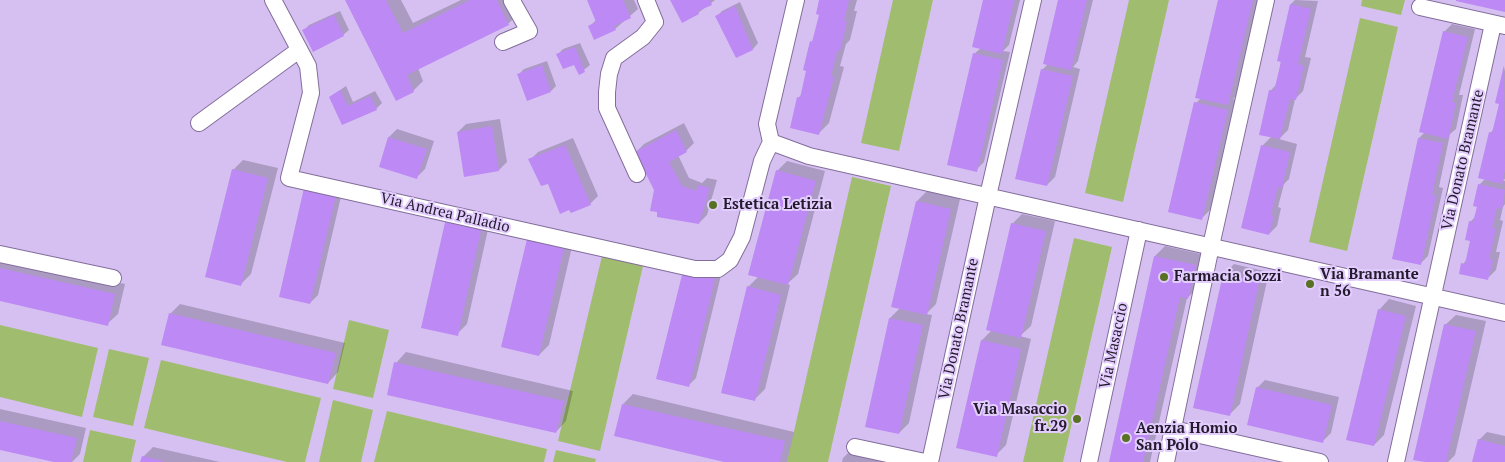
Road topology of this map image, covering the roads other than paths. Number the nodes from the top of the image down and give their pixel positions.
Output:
1 (273, 0) edge
2 (513, 0) edge
3 (646, 0) edge
4 (796, 0) edge
5 (1033, 0) edge
6 (1266, 0) edge
7 (1420, 7) dead end
8 (1499, 25) edge
9 (503, 42) dead end
10 (299, 50) junction
11 (199, 123) dead end
12 (771, 142) junction
13 (637, 174) dead end
14 (988, 196) junction
15 (1138, 230) junction
16 (1211, 246) junction
17 (0, 254) edge
18 (113, 278) dead end
19 (1432, 297) junction
20 (1505, 313) edge
21 (1174, 429) junction
22 (855, 447) dead end
23 (925, 462) edge
24 (930, 462) edge
25 (1088, 462) edge
26 (1166, 462) edge
27 (1320, 462) edge
28 (1396, 462) edge

1 - 10 street, Via Andrea Palladio
2 - 9 street
3 - 13 street
4 - 12 street
5 - 14 street, Via Donato Bramante
6 - 16 street
7 - 8 street, Via Donato Bramante
8 - 19 street, Via Donato Bramante
10 - 11 street
10 - 12 street, Via Andrea Palladio
12 - 14 street
14 - 15 street
14 - 24 street, Via Donato Bramante
15 - 16 street
15 - 25 street, Via Masaccio
16 - 19 street
16 - 21 street
17 - 18 street
19 - 20 street
19 - 28 street, Via Donato Bramante
21 - 26 street
21 - 27 street
22 - 23 street

